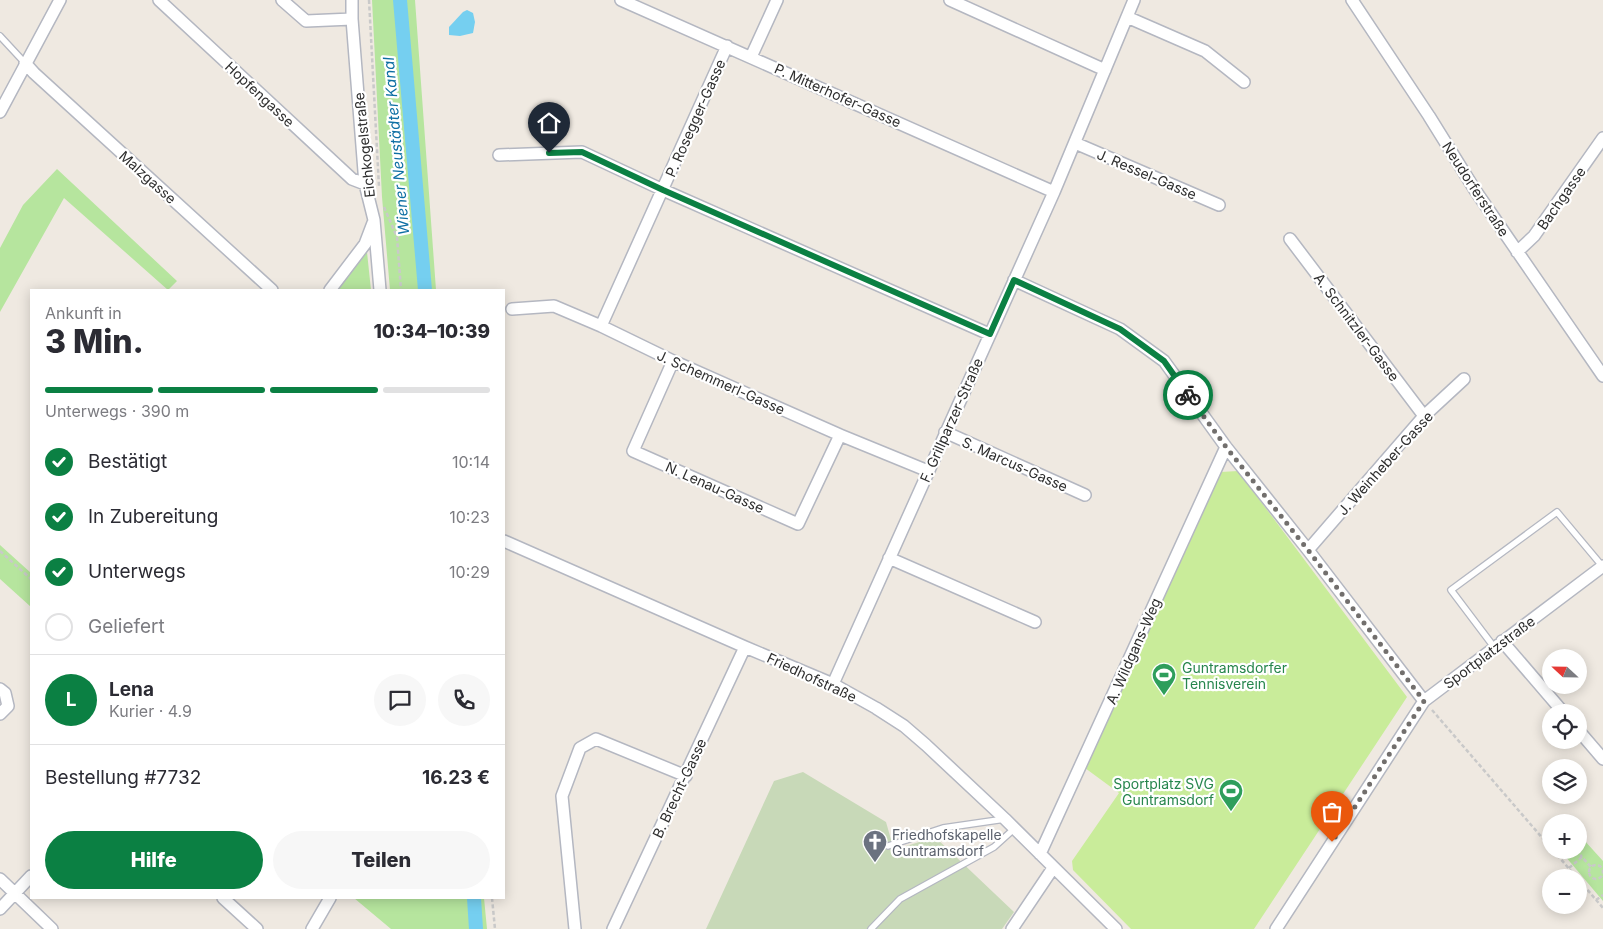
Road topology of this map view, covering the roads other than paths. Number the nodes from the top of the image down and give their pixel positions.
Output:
1 (60, 0) edge
2 (158, 0) edge
3 (282, 0) edge
4 (352, 0) edge
5 (621, 0) edge
6 (777, 0) edge
7 (950, 0) edge
8 (1134, 0) edge
9 (1352, 0) edge
10 (1127, 17) junction
11 (352, 19) junction
12 (0, 36) edge
13 (727, 46) junction
14 (752, 57) junction
15 (26, 63) junction
16 (1105, 70) junction
17 (1244, 82) dead end
18 (0, 112) edge
19 (1602, 140) edge
20 (1075, 143) junction
21 (499, 156) dead end
22 (365, 184) junction
23 (663, 190) junction
24 (1054, 192) junction
25 (1219, 205) dead end
26 (374, 220) junction
27 (1290, 239) dead end
28 (1517, 252) junction
29 (1014, 280) junction
30 (271, 289) edge
31 (331, 289) edge
32 (380, 289) edge
33 (512, 309) dead end
34 (601, 326) junction
35 (990, 334) junction
36 (673, 361) junction
37 (1603, 376) edge
38 (1464, 379) dead end
39 (1424, 416) junction
40 (946, 432) junction
41 (840, 435) junction
42 (1226, 447) junction
43 (928, 471) junction
44 (1086, 495) dead end
45 (505, 541) edge
46 (1308, 550) junction
47 (890, 558) junction
48 (1603, 566) edge
49 (1035, 622) dead end
50 (1498, 644) junction
51 (745, 647) junction
52 (833, 684) junction
53 (0, 689) edge
54 (1424, 701) junction
55 (1555, 704) edge
56 (0, 714) edge
57 (1587, 740) edge
58 (1603, 759) edge
59 (686, 776) junction
60 (1005, 819) junction
61 (1015, 828) junction
62 (888, 846) dead end
63 (1040, 854) junction
64 (1053, 868) junction
65 (30, 877) edge
66 (0, 879) edge
67 (15, 893) junction
68 (224, 899) edge
69 (329, 899) edge
70 (0, 909) edge
71 (52, 929) edge
72 (257, 929) edge
73 (312, 929) edge
74 (575, 929) edge
75 (613, 929) edge
76 (871, 929) edge
77 (1012, 929) edge
78 (1116, 929) edge
79 (1276, 929) edge

1 - 15 street
2 - 22 street, Hopfengasse
3 - 11 street
4 - 11 street, Eichkogelstraße
5 - 13 street, P. Mitterhofer-Gasse
6 - 14 street
7 - 16 street
8 - 10 street, F. Grillparzer-Straße
9 - 28 street, Neudorferstraße
10 - 16 street, F. Grillparzer-Straße
10 - 17 street
11 - 22 street, Eichkogelstraße
12 - 15 lane
13 - 14 street, P. Mitterhofer-Gasse
13 - 23 street, P. Rosegger-Gasse
14 - 24 street, P. Mitterhofer-Gasse
15 - 18 street
15 - 30 street, Malzgasse
16 - 20 street, F. Grillparzer-Straße
19 - 28 street, Bachgasse
20 - 24 street, F. Grillparzer-Straße
20 - 25 street, J. Ressel-Gasse
21 - 23 street
22 - 26 street, Eichkogelstraße
23 - 34 street, P. Rosegger-Gasse
23 - 35 street
24 - 29 street, F. Grillparzer-Straße
26 - 31 street
26 - 32 street, Eichkogelstraße
27 - 39 street, A. Schnitzler-Gasse
28 - 37 street, Neudorferstraße
29 - 35 street, F. Grillparzer-Straße
29 - 42 street
33 - 34 street, J. Schemmerl-Gasse
34 - 36 street, J. Schemmerl-Gasse
35 - 40 street, F. Grillparzer-Straße
36 - 41 street, J. Schemmerl-Gasse
36 - 41 street, N. Lenau-Gasse
38 - 39 street, J. Weinheber-Gasse
39 - 46 street, J. Weinheber-Gasse
40 - 43 street, F. Grillparzer-Straße
40 - 44 street, S. Marcus-Gasse
41 - 43 street, J. Schemmerl-Gasse
42 - 46 street
42 - 63 street, A. Wildgans-Weg
43 - 47 street, F. Grillparzer-Straße
45 - 51 street, Friedhofstraße
46 - 54 street
47 - 49 street
47 - 52 street, F. Grillparzer-Straße
48 - 50 street, Sportplatzstraße
48 - 50 lane
50 - 54 street, Sportplatzstraße
50 - 55 street
51 - 52 street, Friedhofstraße
51 - 59 street, B. Brecht-Gasse
52 - 60 street, Friedhofstraße
53 - 56 street
54 - 79 street, Sportplatzstraße
57 - 58 street
59 - 74 street
59 - 75 street, B. Brecht-Gasse
60 - 61 street, Friedhofstraße
60 - 62 lane
61 - 63 street, Friedhofstraße
61 - 76 lane
63 - 64 street, Friedhofstraße
64 - 77 street
64 - 78 street, Friedhofstraße
65 - 67 street
66 - 67 street
67 - 70 street
67 - 71 street
68 - 72 street
69 - 73 street

